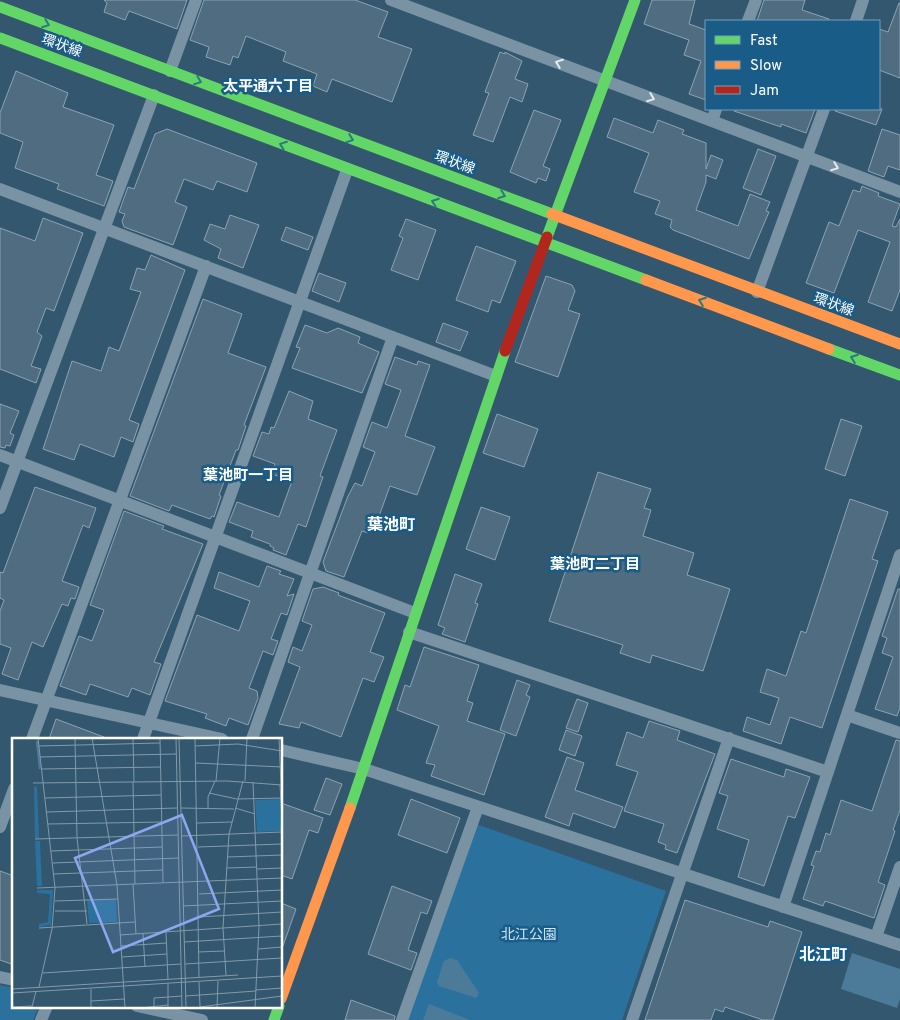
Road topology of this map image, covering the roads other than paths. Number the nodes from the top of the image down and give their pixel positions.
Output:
1 (196, 0) edge
2 (391, 0) edge
3 (635, 0) edge
4 (756, 0) edge
5 (863, 0) edge
6 (0, 7) edge
7 (748, 20) edge
8 (856, 20) edge
9 (0, 38) edge
10 (170, 71) junction
11 (605, 80) junction
12 (154, 95) junction
13 (824, 110) edge
14 (714, 115) edge
15 (807, 157) junction
16 (347, 170) junction
17 (0, 189) edge
18 (900, 192) edge
19 (555, 215) junction
20 (104, 228) junction
21 (545, 242) junction
22 (206, 266) junction
23 (756, 292) junction
24 (300, 301) junction
25 (393, 337) junction
26 (900, 344) edge
27 (900, 375) edge
28 (496, 376) junction
29 (0, 455) edge
30 (17, 461) junction
31 (120, 500) junction
32 (0, 508) edge
33 (215, 537) junction
34 (900, 555) edge
35 (310, 573) junction
36 (415, 613) junction
37 (409, 632) junction
38 (0, 690) edge
39 (47, 699) junction
40 (847, 715) junction
41 (148, 723) junction
42 (900, 732) edge
43 (32, 738) edge
44 (143, 738) edge
45 (217, 738) edge
46 (252, 738) edge
47 (729, 738) junction
48 (282, 750) edge
49 (364, 769) junction
50 (828, 772) junction
51 (12, 794) edge
52 (478, 807) junction
53 (0, 826) edge
54 (900, 867) edge
55 (682, 875) junction
56 (783, 907) junction
57 (876, 937) junction
58 (900, 945) edge
59 (282, 996) edge
60 (46, 1008) edge
61 (143, 1008) edge
62 (156, 1012) edge
63 (42, 1020) edge
64 (202, 1020) edge
65 (402, 1020) edge
66 (632, 1020) edge

1 - 10 street
11 -> 2 street
3 - 11 main road
4 - 7 street
5 - 8 street
6 -> 10 main road, 環状線
9 - 12 main road, 環状線
10 -> 19 main road, 環状線
11 -> 14 street
11 - 19 main road
16 -> 12 main road, 環状線
12 - 20 street
13 - 15 street
14 - 15 street
15 -> 18 street
15 - 23 street
21 -> 16 main road, 環状線
16 - 24 street
17 - 20 street
19 - 21 main road
19 - 23 main road, 環状線
20 - 22 street
20 - 30 street
27 -> 21 main road, 環状線
21 - 28 main road
22 - 24 street
22 - 31 street
23 - 26 main road, 環状線
24 - 25 street
24 - 33 street
25 - 28 street
25 - 35 street
28 - 36 main road
29 - 30 street
30 - 31 street
30 - 32 street
31 - 33 street
31 - 39 street
33 - 35 street
33 - 41 street
34 - 40 street
35 - 36 street
35 - 46 street
36 - 37 main road
37 - 47 street
37 - 49 main road
38 - 39 street
39 - 41 street
39 - 43 street
40 - 42 street
40 - 50 street
41 - 44 street
41 - 45 street
47 - 50 street
47 - 55 street
48 - 49 street
49 - 52 street
49 - 59 main road
50 - 56 street
51 - 53 street
52 - 55 street
52 - 65 street
54 - 57 street
55 - 56 street
55 - 66 street
56 - 57 street
57 - 58 street
60 - 63 street
61 - 62 street
62 - 64 street

